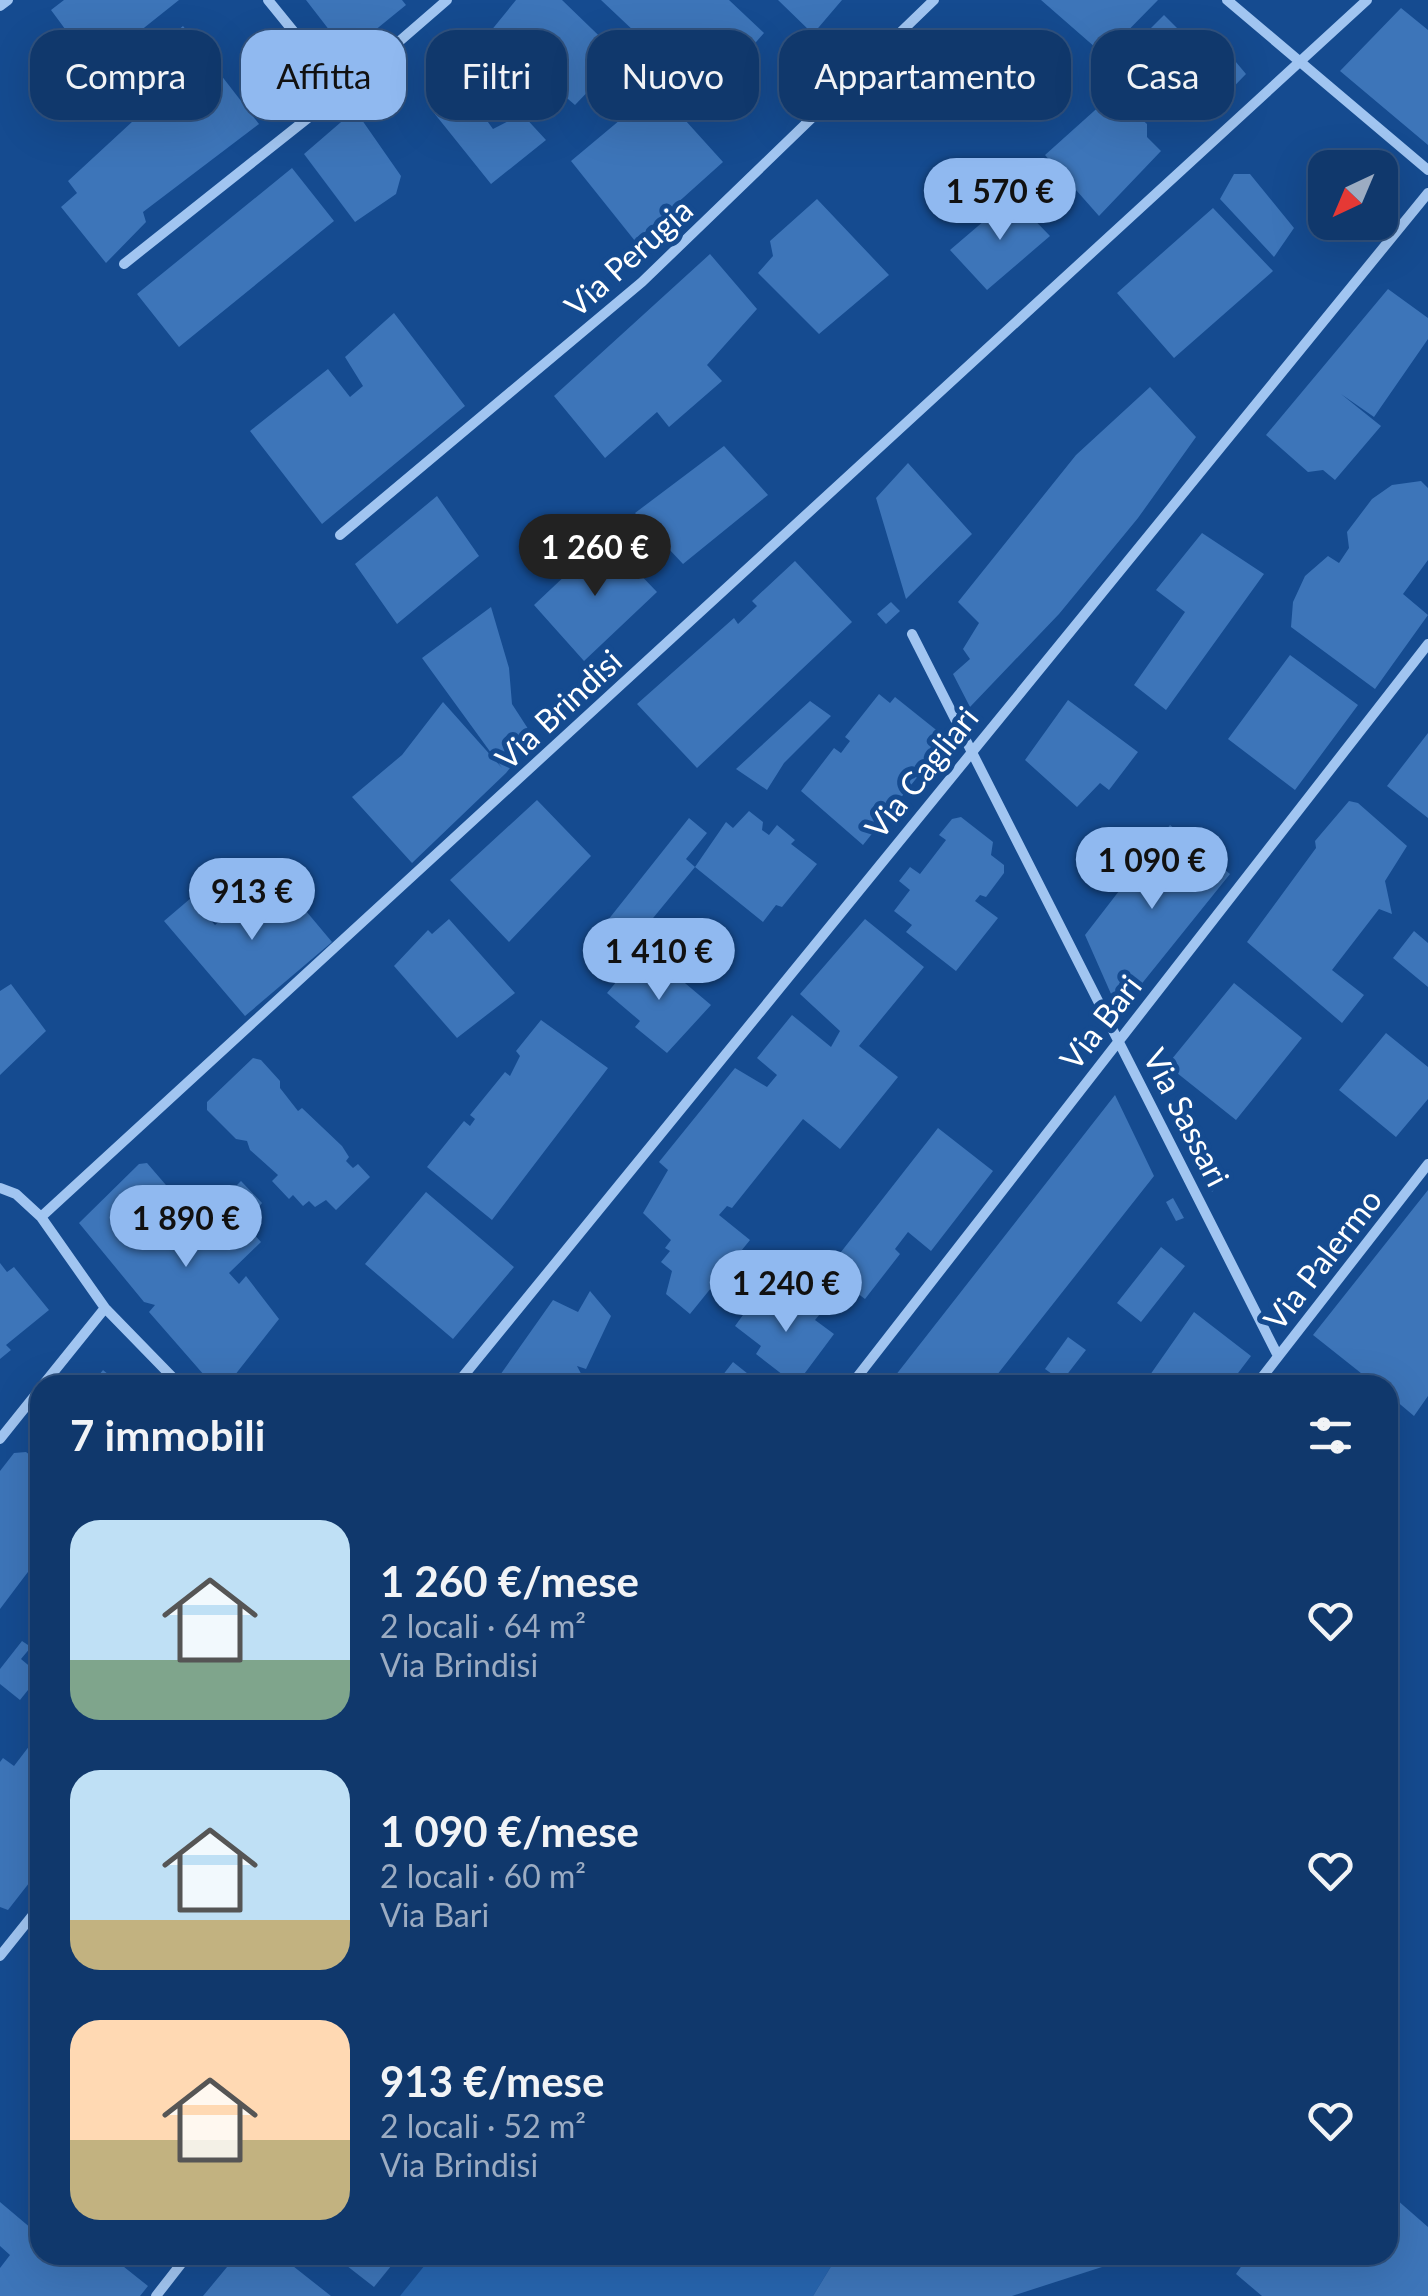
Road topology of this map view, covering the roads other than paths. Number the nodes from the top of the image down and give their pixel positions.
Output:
1 (8, 0) edge
2 (268, 0) edge
3 (448, 0) edge
4 (934, 0) edge
5 (1227, 0) edge
6 (1367, 0) edge
7 (0, 6) edge
8 (293, 30) edge
9 (406, 36) edge
10 (1302, 61) junction
11 (304, 120) edge
12 (1428, 170) edge
13 (1428, 193) edge
14 (124, 264) dead end
15 (340, 534) dead end
16 (912, 634) dead end
17 (1428, 644) edge
18 (972, 749) junction
19 (1120, 1038) junction
20 (1428, 1164) edge
21 (0, 1188) edge
22 (41, 1217) junction
23 (105, 1308) junction
24 (1278, 1356) junction
25 (52, 1375) edge
26 (170, 1375) edge
27 (464, 1375) edge
28 (859, 1375) edge
29 (1264, 1375) edge
30 (30, 1402) edge
31 (0, 1438) edge
32 (30, 1918) edge
33 (0, 1956) edge
34 (180, 2265) edge
35 (156, 2296) edge

1 - 7 street
2 - 8 street
3 - 9 street
4 - 15 street, Via Perugia
5 - 10 street
6 - 10 street, Via Brindisi
10 - 12 street
10 - 22 street, Via Brindisi
11 - 14 street
13 - 18 street, Via Cagliari
16 - 18 street, Via Sassari
17 - 19 street, Via Bari
18 - 19 street, Via Sassari
18 - 27 street, Via Cagliari
19 - 24 street, Via Sassari
19 - 28 street, Via Bari
20 - 24 street, Via Palermo
21 - 22 street
22 - 23 street
23 - 25 street
23 - 26 street
24 - 29 street, Via Palermo
30 - 31 street
32 - 33 street
34 - 35 street

